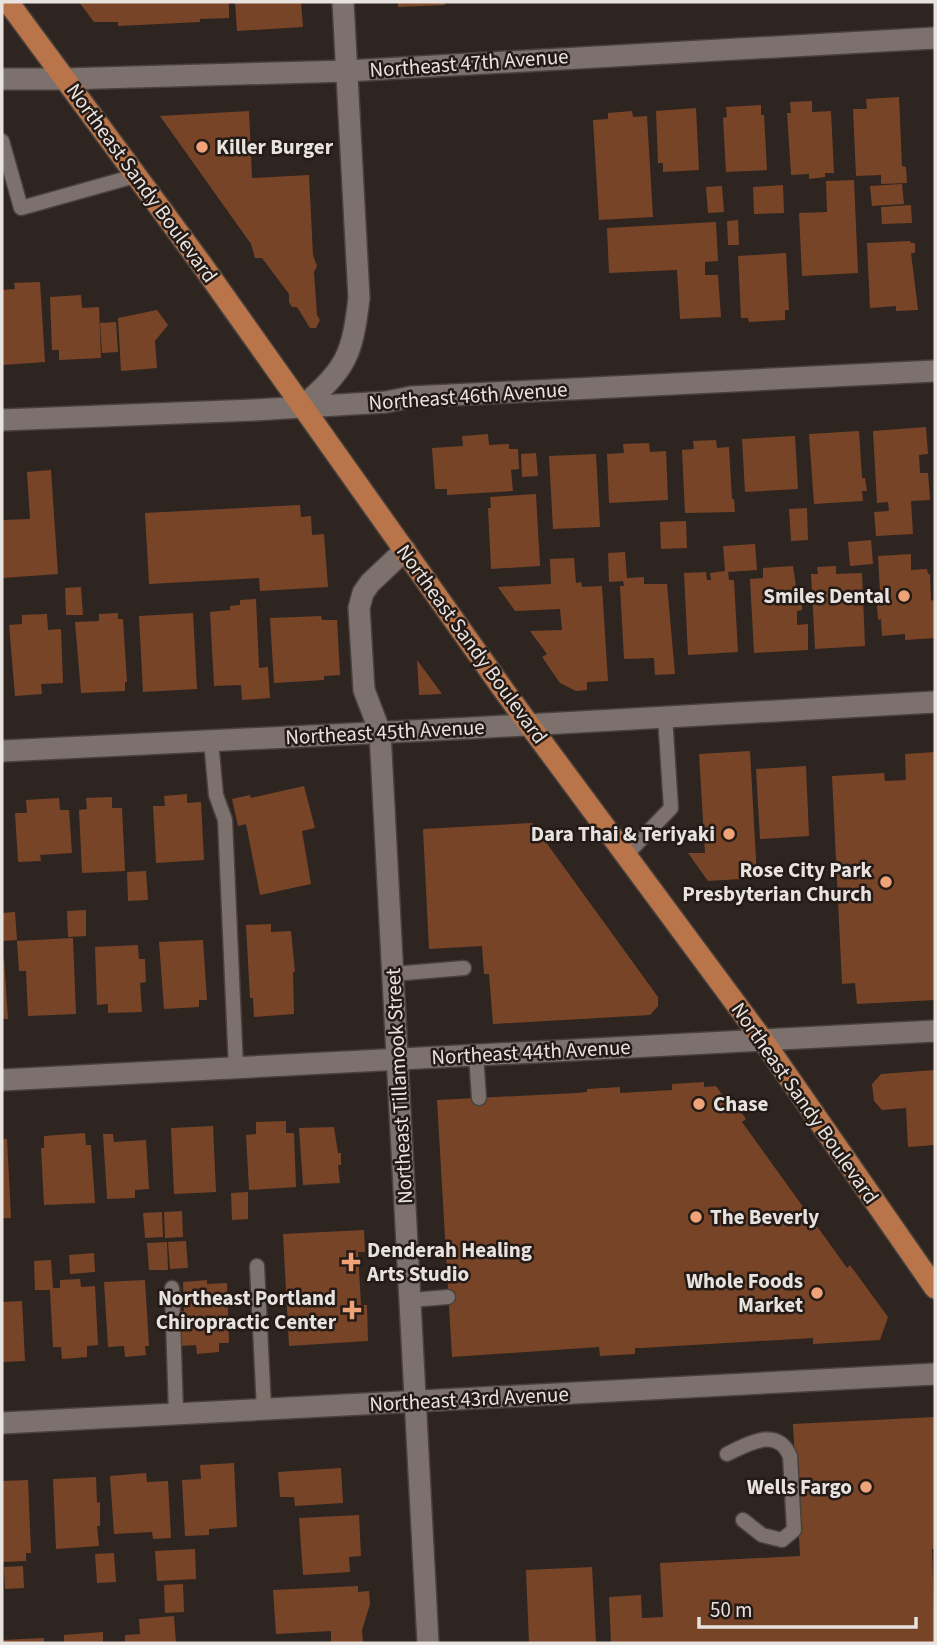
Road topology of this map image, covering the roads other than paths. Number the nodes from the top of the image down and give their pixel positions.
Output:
1 (8, 2) edge
2 (343, 2) edge
3 (935, 38) edge
4 (347, 71) junction
5 (2, 79) edge
6 (64, 79) junction
7 (2, 141) edge
8 (135, 176) junction
9 (935, 371) edge
10 (303, 406) junction
11 (2, 420) edge
12 (405, 550) junction
13 (935, 702) edge
14 (666, 716) junction
15 (529, 724) junction
16 (380, 732) junction
17 (211, 741) junction
18 (2, 751) edge
19 (627, 854) junction
20 (464, 968) dead end
21 (393, 974) junction
22 (935, 1031) edge
23 (762, 1039) junction
24 (476, 1055) junction
25 (398, 1059) junction
26 (236, 1068) junction
27 (2, 1080) edge
28 (479, 1098) dead end
29 (257, 1266) dead end
30 (172, 1288) dead end
31 (935, 1288) edge
32 (448, 1297) dead end
33 (411, 1300) junction
34 (935, 1374) edge
35 (416, 1402) junction
36 (264, 1409) junction
37 (176, 1414) junction
38 (2, 1423) edge
39 (727, 1454) dead end
40 (743, 1520) dead end
41 (428, 1643) edge

1 - 6 main road, Northeast Sandy Boulevard
2 - 4 street
3 - 4 street, Northeast 47th Avenue
4 - 6 street, Northeast 47th Avenue
4 - 10 street
5 - 6 street, Northeast 47th Avenue
6 - 8 main road, Northeast Sandy Boulevard
7 - 8 lane
8 - 10 main road, Northeast Sandy Boulevard
9 - 10 street, Northeast 46th Avenue
10 - 11 street, Northeast 46th Avenue
10 - 12 main road, Northeast Sandy Boulevard
12 - 15 main road, Northeast Sandy Boulevard
12 - 16 street, Northeast Tillamook Street
13 - 14 street, Northeast 45th Avenue
14 - 15 street, Northeast 45th Avenue
14 - 19 lane
15 - 16 street, Northeast 45th Avenue
15 - 19 main road, Northeast Sandy Boulevard
16 - 17 street, Northeast 45th Avenue
16 - 21 street, Northeast Tillamook Street
17 - 18 street, Northeast 45th Avenue
17 - 26 lane
19 - 23 main road, Northeast Sandy Boulevard
20 - 21 lane
21 - 25 street, Northeast Tillamook Street
22 - 23 street, Northeast 44th Avenue
23 - 24 street, Northeast 44th Avenue
23 - 31 main road, Northeast Sandy Boulevard
24 - 25 street, Northeast 44th Avenue
24 - 28 lane
25 - 26 street, Northeast 44th Avenue
25 - 33 street, Northeast Tillamook Street
26 - 27 street, Northeast 44th Avenue
29 - 36 lane
30 - 37 lane
32 - 33 lane
33 - 35 street, Northeast Tillamook Street
34 - 35 street, Northeast 43rd Avenue
35 - 36 street, Northeast 43rd Avenue
35 - 41 street, Northeast Tillamook Street
36 - 37 street, Northeast 43rd Avenue
37 - 38 street, Northeast 43rd Avenue
39 - 40 lane

